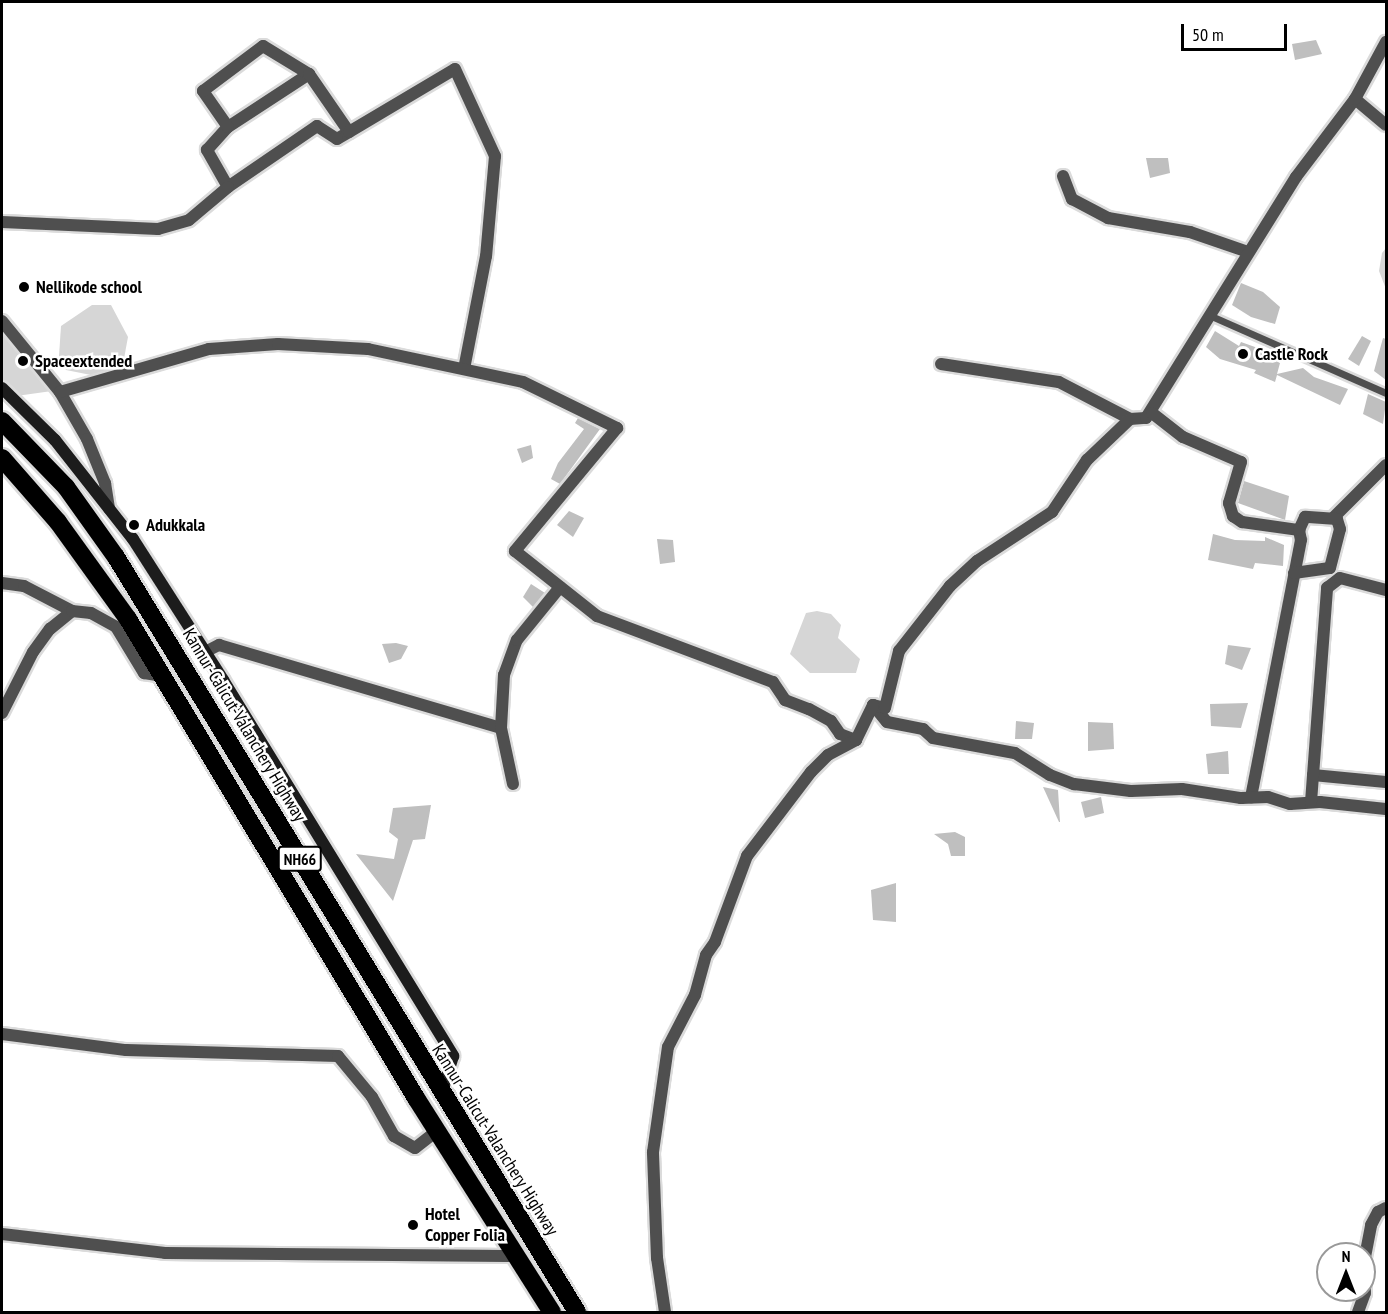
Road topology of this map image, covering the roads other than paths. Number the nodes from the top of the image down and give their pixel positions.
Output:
1 (1386, 42) edge
2 (309, 74) junction
3 (1355, 99) junction
4 (1386, 125) edge
5 (228, 127) junction
6 (349, 132) junction
7 (1063, 176) dead end
8 (228, 187) junction
9 (2, 222) edge
10 (1248, 252) junction
11 (1209, 315) junction
12 (2, 321) edge
13 (940, 364) dead end
14 (464, 369) junction
15 (2, 388) edge
16 (60, 392) junction
17 (1386, 393) edge
18 (1152, 413) junction
19 (1130, 419) junction
20 (2, 421) edge
21 (2, 458) edge
22 (1386, 465) edge
23 (109, 509) junction
24 (1333, 518) junction
25 (1299, 530) junction
26 (1294, 573) junction
27 (2, 583) edge
28 (560, 587) junction
29 (1386, 590) edge
30 (72, 611) junction
31 (205, 652) junction
32 (162, 676) junction
33 (873, 705) junction
34 (2, 713) edge
35 (501, 728) junction
36 (856, 740) junction
37 (1312, 775) junction
38 (1386, 782) edge
39 (513, 784) dead end
40 (1251, 797) junction
41 (1311, 802) junction
42 (1386, 809) edge
43 (2, 1034) edge
44 (442, 1093) junction
45 (437, 1131) junction
46 (1386, 1208) edge
47 (2, 1234) edge
48 (516, 1256) junction
49 (552, 1312) edge
50 (578, 1312) edge
51 (665, 1312) edge
52 (1358, 1312) edge

1 - 3 street
2 - 5 street
2 - 5 street
2 - 6 street
3 - 4 street
3 - 10 street
5 - 8 street
6 - 8 street
6 - 14 street
7 - 10 street
8 - 9 street
10 - 11 street
11 - 17 lane
11 - 18 street
12 - 16 street
13 - 19 street
14 - 16 street
14 - 28 street
15 - 23 street
16 - 23 street
18 - 19 street
18 - 25 street
19 - 33 street
20 - 44 highway, Kannur-Calicut-Valanchery Highway / NH66
21 - 32 highway, NH66
22 - 24 street
23 - 31 street
24 - 25 street
24 - 26 street
25 - 26 street
26 - 40 street
27 - 30 street
28 - 35 street
28 - 36 street
29 - 37 street
30 - 32 street
30 - 34 street
31 - 35 street
31 - 44 street
32 - 45 highway, NH66
33 - 36 street
33 - 40 street
35 - 39 street
36 - 51 street
37 - 38 street
37 - 41 street
40 - 41 street
41 - 42 street
43 - 45 street
44 - 50 highway, Kannur-Calicut-Valanchery Highway / NH66
45 - 48 highway, NH66
46 - 52 street
47 - 48 street
48 - 49 highway, NH66

